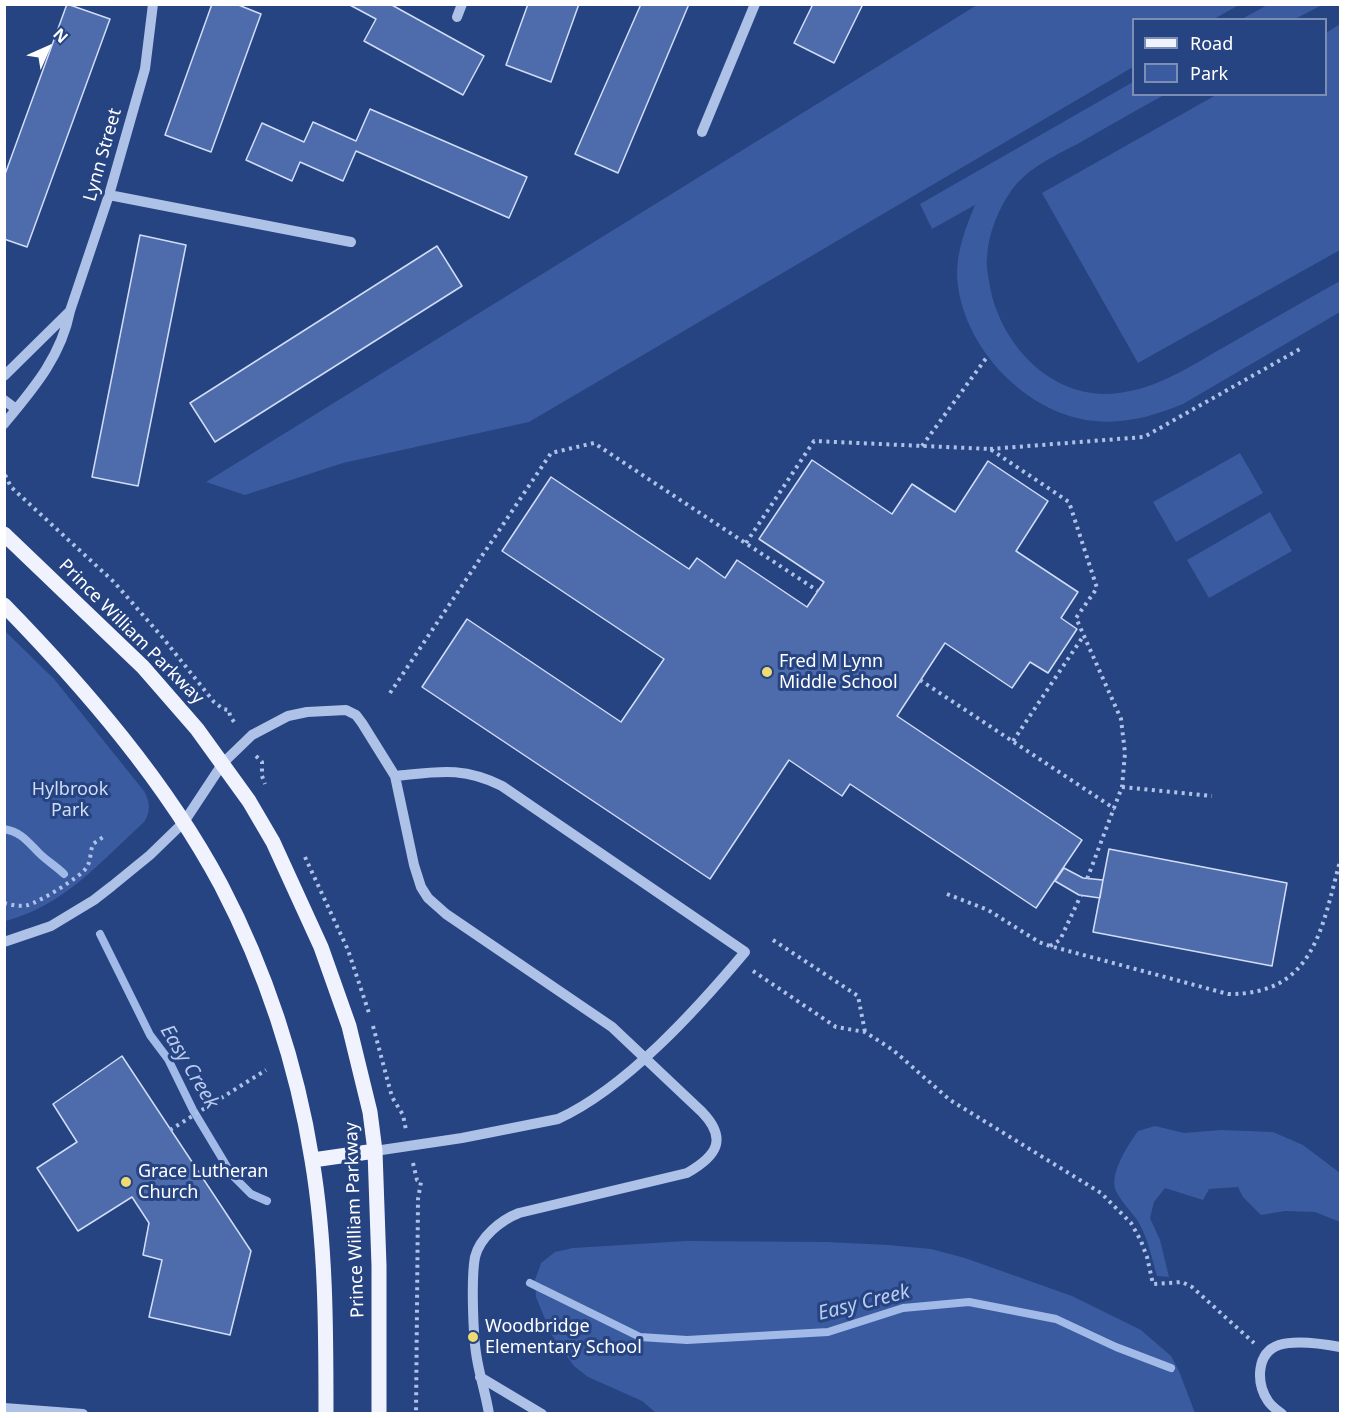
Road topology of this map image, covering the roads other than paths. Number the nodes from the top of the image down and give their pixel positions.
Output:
1 (153, 4) edge
2 (462, 4) edge
3 (755, 4) edge
4 (457, 17) dead end
5 (702, 132) dead end
6 (110, 195) junction
7 (351, 242) dead end
8 (69, 311) junction
9 (4, 376) edge
10 (4, 400) edge
11 (16, 409) junction
12 (4, 424) edge
13 (4, 534) edge
14 (4, 605) edge
15 (224, 763) junction
16 (395, 776) junction
17 (184, 822) junction
18 (4, 942) edge
19 (645, 1057) junction
20 (375, 1151) junction
21 (312, 1160) junction
22 (1341, 1347) edge
23 (480, 1377) junction
24 (4, 1408) edge
25 (83, 1413) edge
26 (326, 1413) edge
27 (379, 1413) edge
28 (489, 1413) edge
29 (542, 1413) edge
30 (1282, 1413) edge

1 - 6 street, Lynn Street
2 - 4 street
3 - 5 street
6 - 7 street
6 - 8 street, Lynn Street
8 - 9 street, Lynn Street
8 - 11 street, Lynn Street
10 - 11 street
11 - 12 street, Lynn Street
13 - 15 main road, Prince William Parkway
14 - 17 main road, Prince William Parkway
15 - 16 street
15 - 17 street
15 - 20 main road, Prince William Parkway
16 - 19 street
16 - 19 street
17 - 18 street
17 - 21 main road, Prince William Parkway
19 - 20 street
19 - 23 street
20 - 21 main road
20 - 27 main road, Prince William Parkway
21 - 26 main road, Prince William Parkway
22 - 30 street
23 - 28 street
23 - 29 street
24 - 25 street

